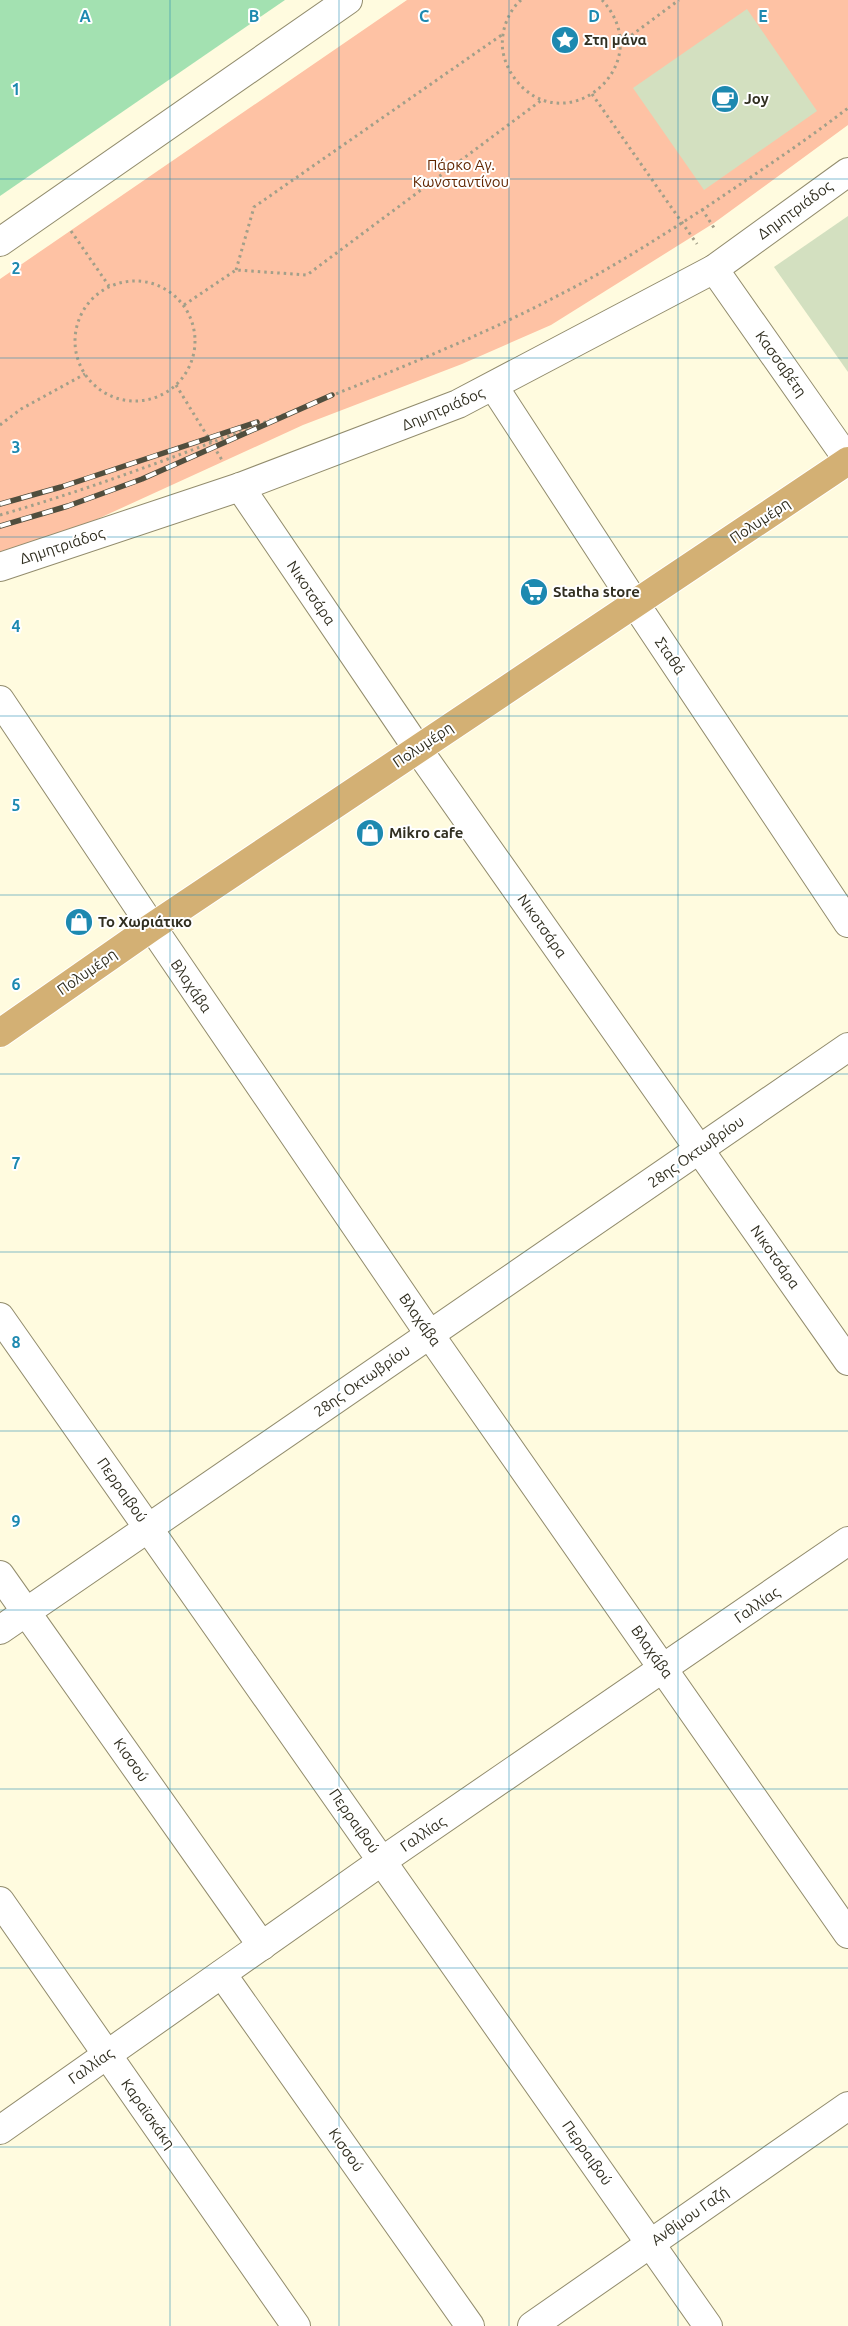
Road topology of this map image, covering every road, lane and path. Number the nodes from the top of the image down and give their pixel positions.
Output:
1 (348, 0) edge
2 (521, 0) edge
3 (602, 0) edge
4 (679, 0) edge
5 (503, 34) junction
6 (621, 43) junction
7 (592, 94) junction
8 (543, 100) junction
9 (848, 108) edge
10 (848, 172) edge
11 (53, 205) junction
12 (682, 223) junction
13 (0, 242) edge
14 (714, 269) junction
15 (236, 270) junction
16 (109, 286) junction
17 (184, 305) junction
18 (85, 374) junction
19 (176, 384) junction
20 (494, 387) junction
21 (0, 425) edge
22 (211, 443) junction
23 (848, 461) edge
24 (240, 488) junction
25 (0, 515) edge
26 (0, 567) edge
27 (636, 605) junction
28 (0, 700) edge
29 (417, 748) junction
30 (848, 923) edge
31 (152, 927) junction
32 (0, 1033) edge
33 (848, 1047) edge
34 (700, 1149) junction
35 (0, 1317) edge
36 (430, 1335) junction
37 (848, 1361) edge
38 (149, 1528) junction
39 (848, 1541) edge
40 (0, 1575) edge
41 (26, 1612) junction
42 (0, 1630) edge
43 (664, 1669) junction
44 (382, 1862) junction
45 (0, 1901) edge
46 (848, 1934) edge
47 (262, 1946) junction
48 (222, 1974) junction
49 (107, 2055) junction
50 (848, 2106) edge
51 (0, 2130) edge
52 (651, 2244) junction
53 (296, 2326) edge
54 (470, 2326) edge
55 (532, 2326) edge
56 (708, 2326) edge

1 - 11 street
2 - 5 path
3 - 6 path
4 - 6 path
5 - 8 path
5 - 15 path
6 - 7 path
7 - 8 path
7 - 12 path
8 - 15 path
9 - 12 path
10 - 14 street, Δημητριάδος
11 - 13 street
11 - 16 path
12 - 14 path
12 - 22 path
14 - 20 street, Δημητριάδος
14 - 23 street, Κασσαβέτη
15 - 17 path
16 - 17 path
16 - 18 path
17 - 19 path
18 - 19 path
18 - 21 path
19 - 22 path
20 - 24 street, Δημητριάδος
20 - 27 street, Σταθά
22 - 24 path
22 - 25 path
23 - 27 main road, Πολυμέρη
24 - 26 street, Δημητριάδος
24 - 29 street, Νικοτσάρα
27 - 29 main road, Πολυμέρη
27 - 30 street, Σταθά
28 - 31 street, Βλαχάβα
29 - 31 main road, Πολυμέρη
29 - 34 street, Νικοτσάρα
31 - 32 main road, Πολυμέρη
31 - 36 street, Βλαχάβα
33 - 34 street, 28ης Οκτωβρίου
34 - 36 street, 28ης Οκτωβρίου
34 - 37 street, Νικοτσάρα
35 - 38 street, Περραιβού
36 - 38 street, 28ης Οκτωβρίου
36 - 43 street, Βλαχάβα
38 - 41 street, 28ης Οκτωβρίου
38 - 44 street, Περραιβού
39 - 43 street, Γαλλίας
40 - 41 street, Κισσού
41 - 42 street, 28ης Οκτωβρίου
41 - 47 street, Κισσού
43 - 44 street, Γαλλίας
43 - 46 street, Βλαχάβα
44 - 47 street, Γαλλίας
44 - 52 street, Περραιβού
45 - 49 street, Καραϊσκάκη
47 - 48 street, Γαλλίας
48 - 49 street, Γαλλίας
48 - 54 street, Κισσού
49 - 51 street, Γαλλίας
49 - 53 street, Καραϊσκάκη
50 - 52 street, Ανθίμου Γαζή
52 - 55 street, Ανθίμου Γαζή
52 - 56 street, Περραιβού

